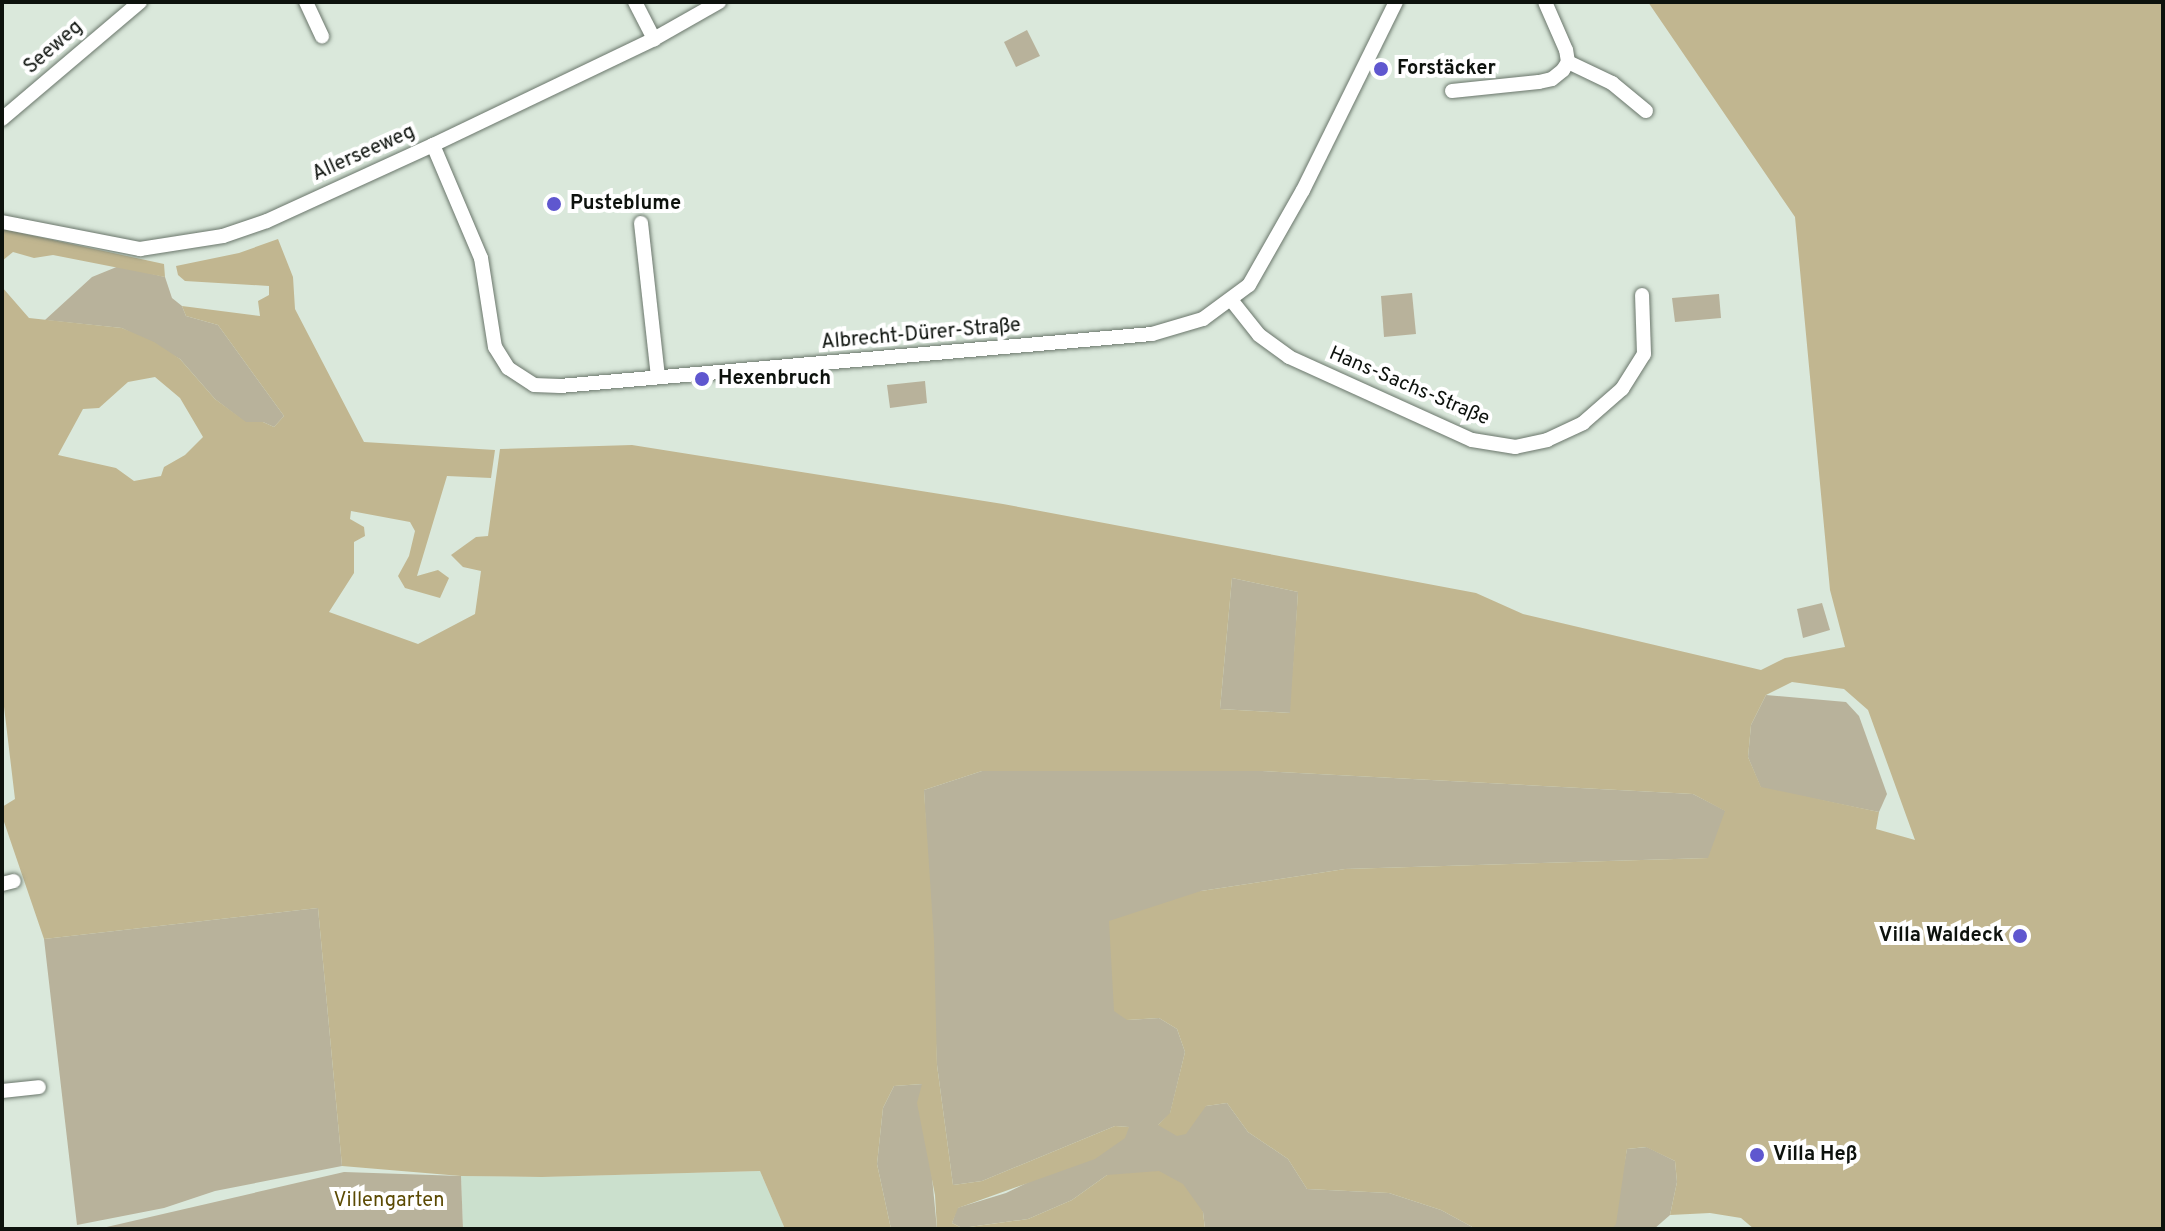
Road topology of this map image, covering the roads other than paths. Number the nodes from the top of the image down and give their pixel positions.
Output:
1 (306, 2) edge
2 (635, 2) edge
3 (719, 2) edge
4 (1396, 2) edge
5 (1545, 2) edge
6 (133, 4) edge
7 (322, 36) dead end
8 (654, 39) junction
9 (1568, 62) junction
10 (1452, 91) dead end
11 (1646, 111) dead end
12 (2, 119) edge
13 (433, 145) junction
14 (2, 222) edge
15 (641, 223) dead end
16 (1642, 295) dead end
17 (1232, 301) junction
18 (658, 377) junction
19 (39, 1087) dead end
20 (2, 1091) edge

1 - 7 street
2 - 8 street
3 - 8 street, Allerseeweg
4 - 17 street, Albrecht-Dürer-Straße
5 - 9 street
6 - 12 street, Seeweg
8 - 13 street, Allerseeweg
9 - 10 street
9 - 11 street
13 - 14 street, Allerseeweg
13 - 18 street, Albrecht-Dürer-Straße
15 - 18 street
16 - 17 street, Hans-Sachs-Straße
17 - 18 street, Albrecht-Dürer-Straße
19 - 20 street

